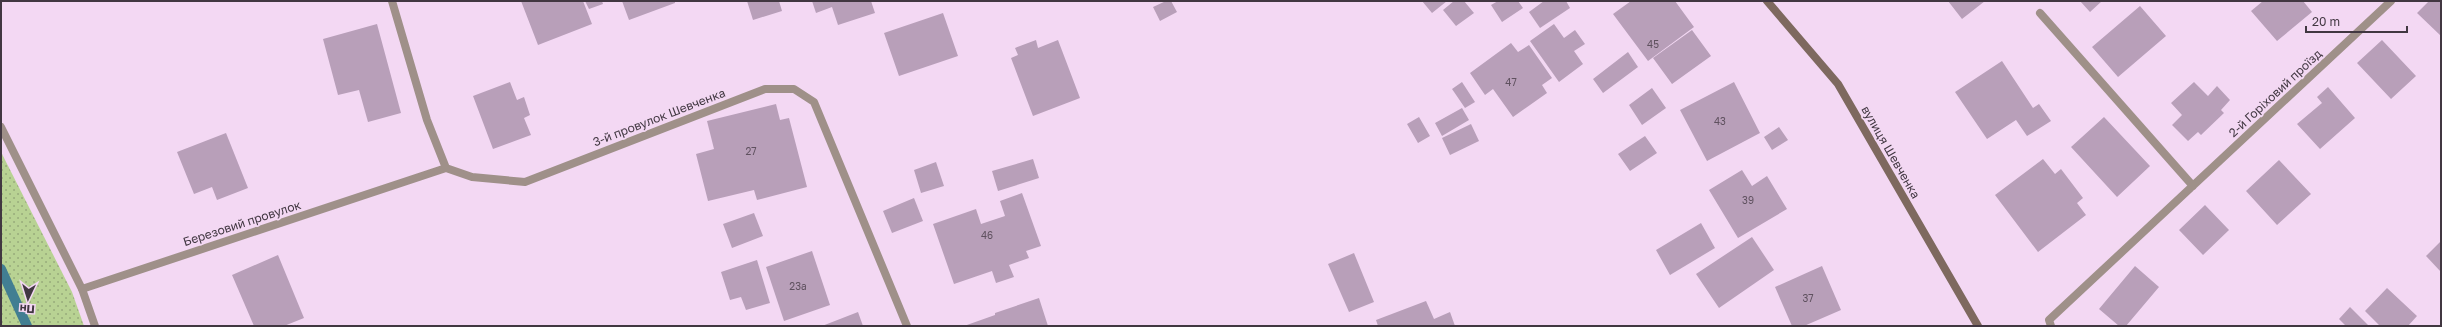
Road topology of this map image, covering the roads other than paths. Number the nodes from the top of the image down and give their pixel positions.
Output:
1 (392, 1) edge
2 (1767, 1) edge
3 (2391, 1) edge
4 (2040, 14) dead end
5 (1, 127) edge
6 (446, 168) junction
7 (2193, 186) junction
8 (82, 289) junction
9 (95, 326) edge
10 (907, 326) edge
11 (1978, 326) edge
12 (2051, 326) edge

1 - 6 street
2 - 11 street, вулиця Шевченка
3 - 7 street, 2-й Горіховий проїзд
4 - 7 street
5 - 8 street
6 - 8 street, Березовий провулок
6 - 10 street, 3-й провулок Шевченка
7 - 12 street, 2-й Горіховий проїзд
8 - 9 street

